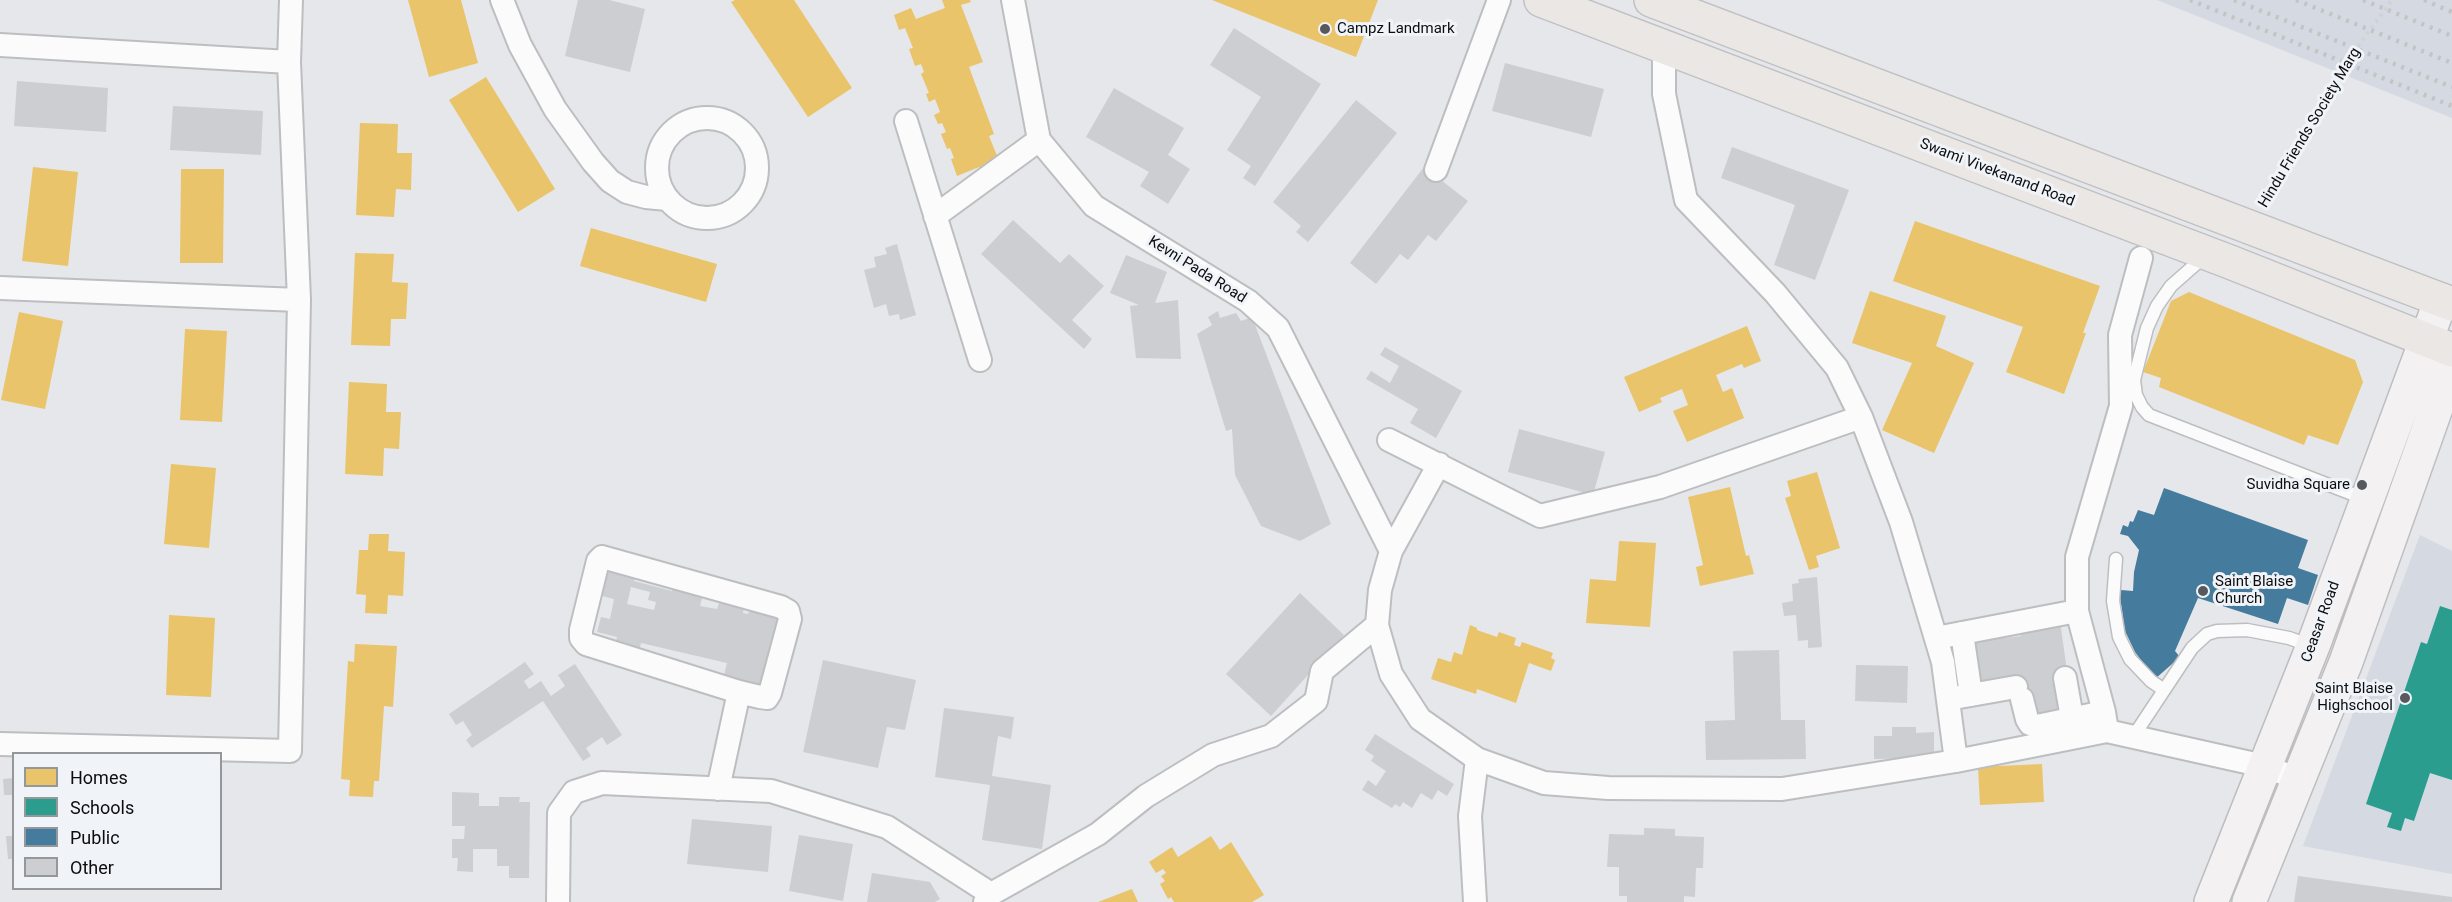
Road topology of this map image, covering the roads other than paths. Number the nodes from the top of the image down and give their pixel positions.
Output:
1 (291, 0) edge
2 (502, 0) edge
3 (1013, 0) edge
4 (1499, 0) edge
5 (1541, 0) edge
6 (1651, 0) edge
7 (0, 45) edge
8 (1664, 46) junction
9 (289, 62) junction
10 (906, 121) dead end
11 (1039, 140) junction
12 (1436, 170) dead end
13 (2159, 193) junction
14 (667, 199) junction
15 (935, 216) junction
16 (2144, 244) junction
17 (2208, 253) junction
18 (0, 288) edge
19 (299, 300) junction
20 (2446, 302) edge
21 (2438, 345) edge
22 (980, 360) dead end
23 (2452, 363) edge
24 (1861, 417) junction
25 (1389, 441) dead end
26 (1439, 464) junction
27 (2365, 499) junction
28 (1391, 551) junction
29 (2116, 559) dead end
30 (2077, 611) junction
31 (1377, 625) junction
32 (1962, 633) junction
33 (1936, 638) junction
34 (2313, 646) junction
35 (2065, 678) dead end
36 (2164, 690) junction
37 (739, 692) junction
38 (1971, 695) junction
39 (1948, 699) junction
40 (2072, 718) junction
41 (2105, 721) junction
42 (2133, 737) junction
43 (0, 744) edge
44 (1477, 759) junction
45 (1956, 761) junction
46 (2264, 766) junction
47 (2298, 779) junction
48 (718, 789) junction
49 (988, 898) edge
50 (558, 902) edge
51 (1475, 902) edge
52 (2211, 902) edge
53 (2249, 902) edge

1 - 9 street
2 - 14 street
3 - 11 street, Kevni Pada Road
4 - 12 street
5 - 8 main road, Swami Vivekanand Road
6 - 13 main road
7 - 9 street
8 - 16 main road, Swami Vivekanand Road
8 - 24 street
9 - 19 street
10 - 15 street
11 - 15 street
11 - 28 street, Kevni Pada Road
13 - 16 main road
13 - 20 main road
14 - 14 street
15 - 22 street
16 - 17 main road, Swami Vivekanand Road
16 - 30 street
17 - 21 main road, Swami Vivekanand Road
17 - 27 lane
18 - 19 street
19 - 43 street
20 - 21 main road, Ceasar Road
21 - 27 main road, Ceasar Road
23 - 47 main road
24 - 26 street
24 - 33 street
25 - 26 street
26 - 28 street
27 - 34 main road, Ceasar Road
28 - 31 street
29 - 36 lane
30 - 32 street
30 - 41 street
31 - 44 street
31 - 49 street
32 - 33 street
32 - 38 street
33 - 39 street
34 - 36 lane
34 - 46 main road, Ceasar Road
35 - 40 street
36 - 42 lane
37 - 37 street
37 - 48 street
38 - 39 street
38 - 40 street
39 - 45 street
40 - 41 street
41 - 42 street
41 - 45 street
42 - 46 street
44 - 45 street
44 - 51 street
46 - 47 street
46 - 52 main road, Ceasar Road
47 - 53 main road
48 - 49 street
48 - 50 street

